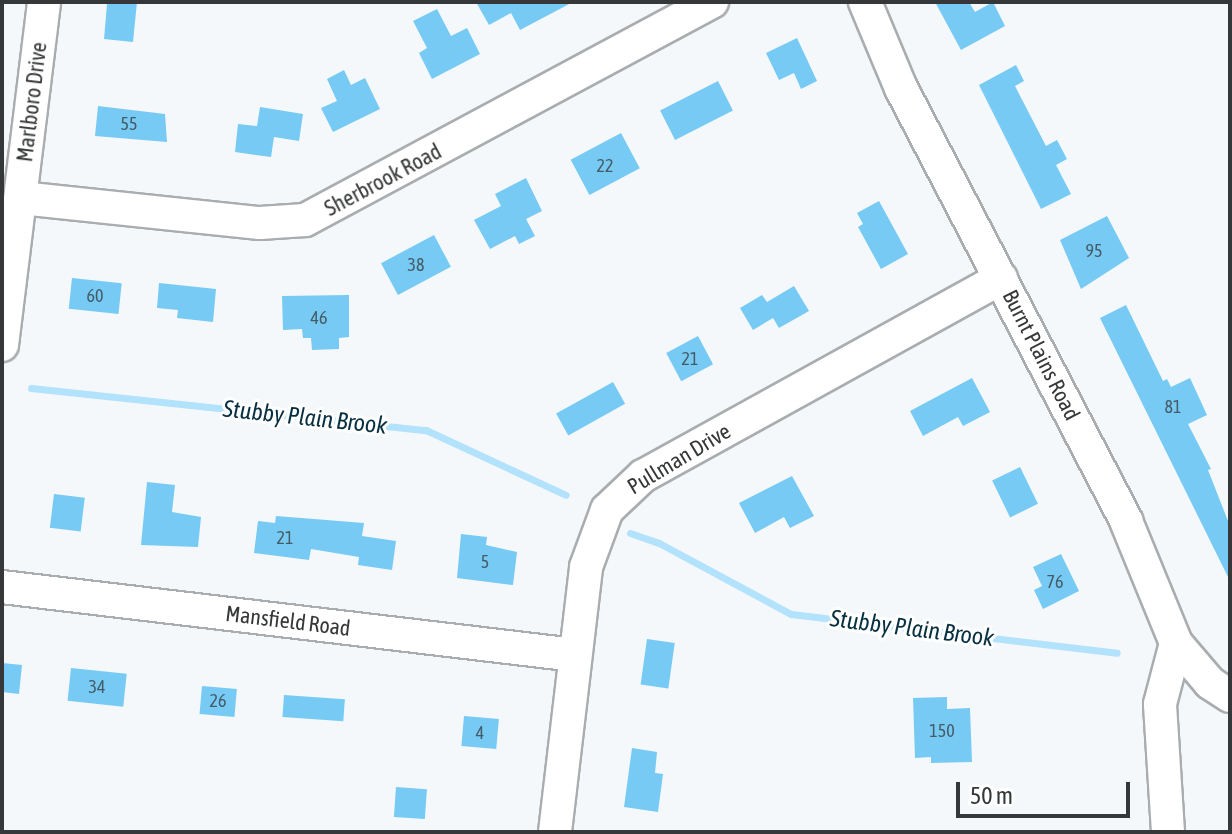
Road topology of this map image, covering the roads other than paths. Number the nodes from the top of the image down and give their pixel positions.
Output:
1 (44, 2) edge
2 (712, 2) edge
3 (865, 2) edge
4 (21, 198) junction
5 (1001, 278) junction
6 (2, 345) edge
7 (2, 587) edge
8 (1176, 643) junction
9 (575, 655) junction
10 (1230, 696) edge
11 (555, 832) edge
12 (1168, 832) edge

1 - 4 street, Marlboro Drive
2 - 4 street, Sherbrook Road
3 - 5 street, Burnt Plains Road
4 - 6 street, Marlboro Drive
5 - 8 street, Burnt Plains Road
5 - 9 street, Pullman Drive
7 - 9 street, Mansfield Road
8 - 10 street, Burnt Plains Road
8 - 12 street
9 - 11 street, Pullman Drive

